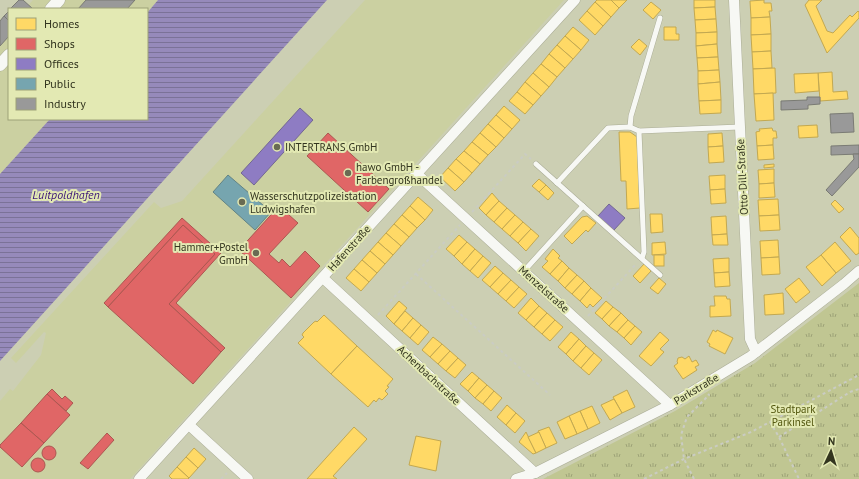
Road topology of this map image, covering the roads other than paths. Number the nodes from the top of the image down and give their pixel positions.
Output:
1 (575, 0) edge
2 (734, 0) edge
3 (660, 18) dead end
4 (8, 56) edge
5 (0, 65) edge
6 (630, 126) junction
7 (740, 127) junction
8 (639, 131) junction
9 (536, 164) road end
10 (417, 174) junction
11 (557, 183) junction
12 (583, 206) junction
13 (642, 258) junction
14 (524, 271) junction
15 (859, 271) edge
16 (660, 275) dead end
17 (322, 278) junction
18 (756, 352) junction
19 (670, 405) junction
20 (189, 425) junction
21 (535, 473) junction
22 (139, 479) edge
23 (248, 479) edge
24 (516, 479) edge

1 - 10 street, Hafenstraße
2 - 7 street, Otto-Dill-Straße
3 - 6 lane
4 - 5 street
6 - 8 lane
6 - 11 lane
7 - 8 lane
7 - 18 street, Otto-Dill-Straße
8 - 13 lane
9 - 11 lane
10 - 14 street, Menzelstraße
10 - 17 street, Hafenstraße
11 - 12 lane
12 - 13 lane
12 - 14 lane
13 - 16 lane
14 - 19 street, Menzelstraße
15 - 18 street, Parkstraße
17 - 20 street, Hafenstraße
17 - 21 street, Achenbachstraße
18 - 19 street, Parkstraße
19 - 21 street, Parkstraße
20 - 22 street, Hafenstraße
20 - 23 street
21 - 24 street, Parkstraße

